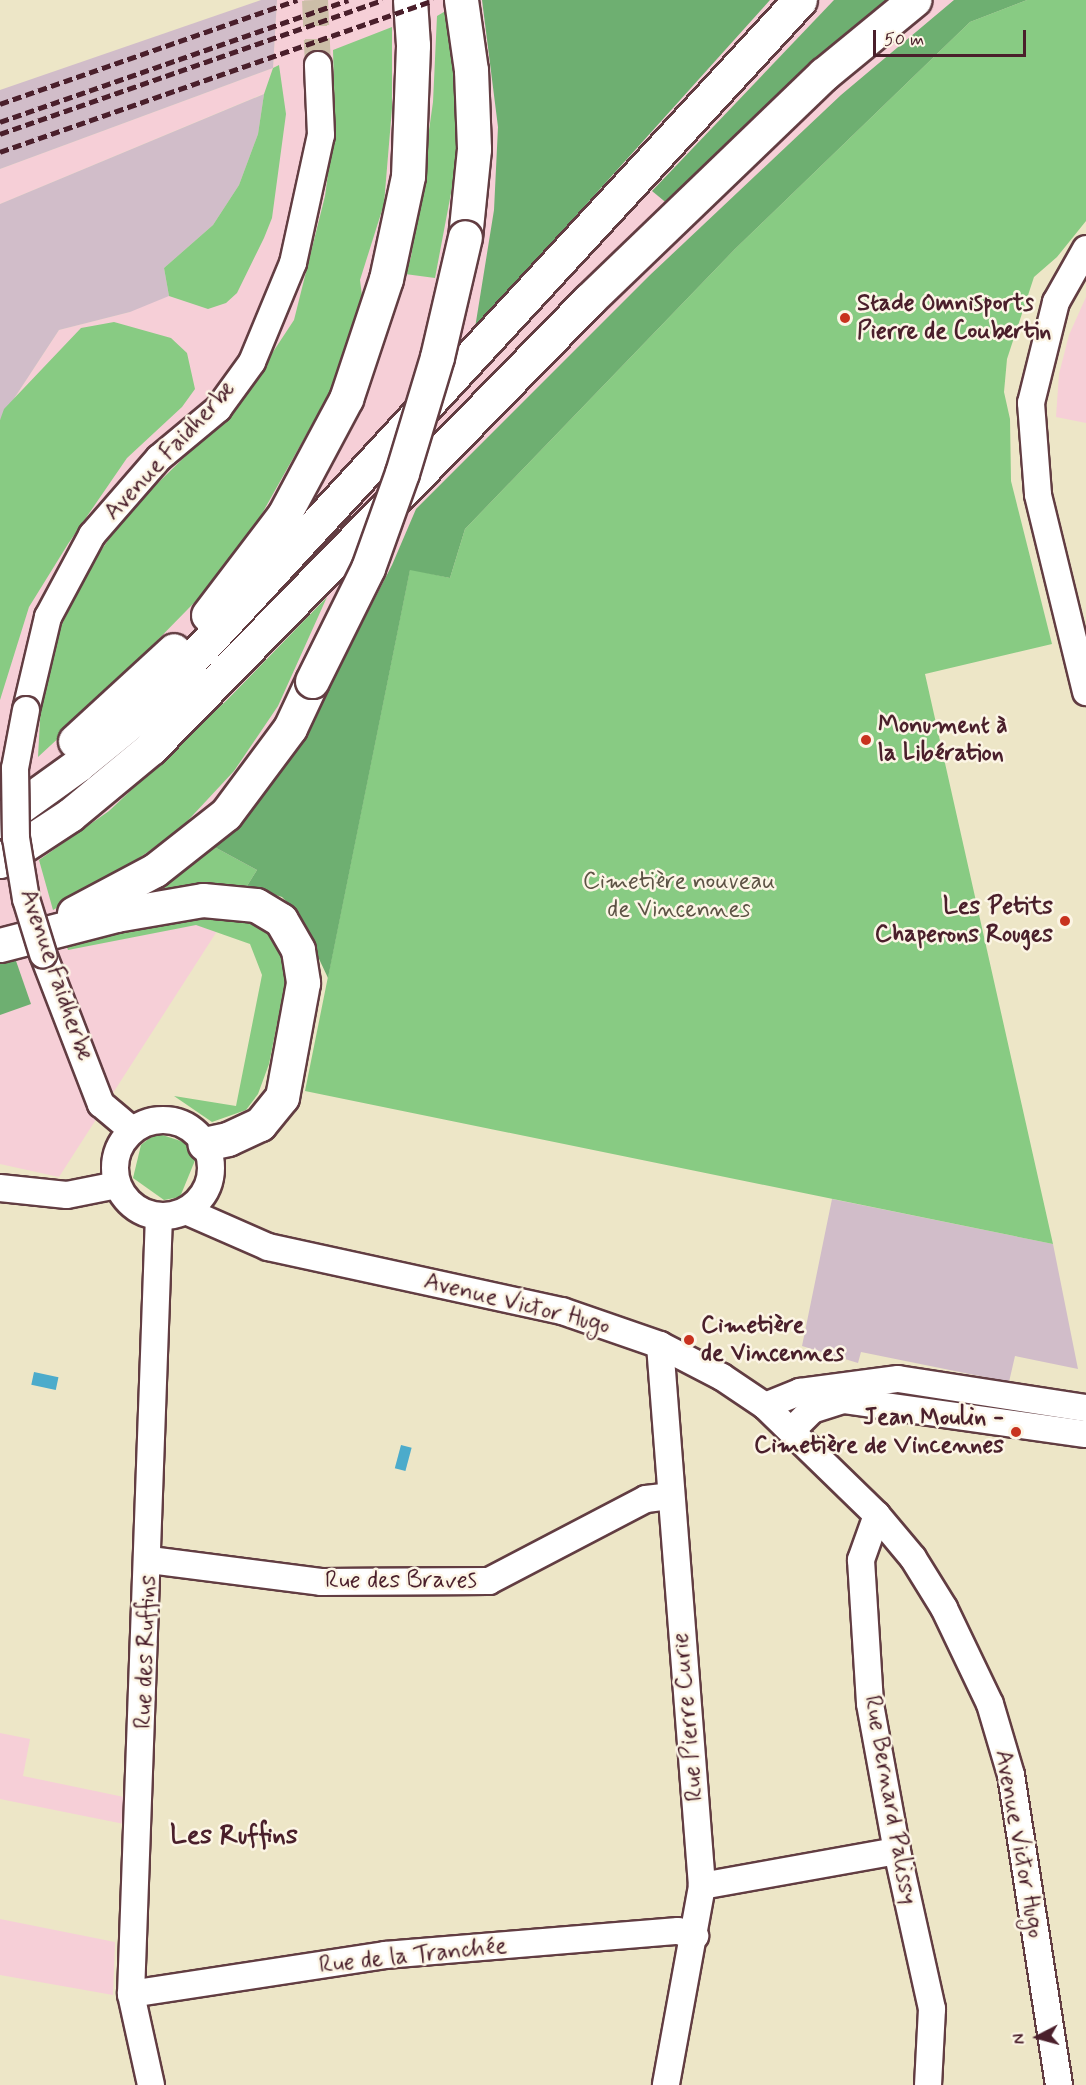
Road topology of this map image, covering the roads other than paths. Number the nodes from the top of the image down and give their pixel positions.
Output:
1 (411, 0) edge
2 (461, 0) edge
3 (800, 0) edge
4 (914, 0) edge
5 (318, 65) tunnel mouth
6 (1086, 249) edge
7 (1086, 692) edge
8 (0, 803) edge
9 (0, 821) edge
10 (0, 861) edge
11 (21, 947) edge
12 (132, 1130) junction
13 (205, 1144) junction
14 (117, 1185) junction
15 (208, 1186) junction
16 (0, 1188) edge
17 (186, 1210) junction
18 (159, 1216) junction
19 (246, 1237) junction
20 (660, 1345) junction
21 (765, 1406) junction
22 (1086, 1408) edge
23 (792, 1430) junction
24 (1086, 1434) edge
25 (669, 1496) junction
26 (877, 1515) junction
27 (150, 1560) junction
28 (897, 1851) junction
29 (702, 1886) junction
30 (695, 1936) junction
31 (131, 1994) junction
32 (151, 2085) edge
33 (666, 2085) edge
34 (928, 2085) edge
35 (1059, 2085) edge

1 - 8 highway
2 - 11 highway, bridge
3 - 9 highway
4 - 10 highway
5 - 11 street, Avenue Faidherbe, bridge
6 - 7 street
11 - 12 street, Avenue Faidherbe
11 - 13 highway
12 - 13 street
12 - 14 street
13 - 15 street
14 - 16 street
14 - 18 street
15 - 17 street
15 - 19 street
17 - 18 street
17 - 19 street, Avenue Victor Hugo
18 - 27 street, Rue des Ruffins
19 - 20 street, Avenue Victor Hugo
20 - 21 street, Avenue Victor Hugo
20 - 25 street, Rue Pierre Curie
21 - 22 street
21 - 23 street, Avenue Victor Hugo
23 - 24 street
23 - 26 street, Avenue Victor Hugo
25 - 27 street, Rue des Braves
25 - 29 street, Rue Pierre Curie
26 - 28 street, Rue Bernard Palissy
26 - 35 street, Avenue Victor Hugo
27 - 31 street, Rue des Ruffins
28 - 29 street
28 - 34 street, Rue Bernard Palissy
29 - 30 street, Rue Pierre Curie
30 - 31 street, Rue de la Tranchée
30 - 33 street, Rue Pierre Curie
31 - 32 street, Rue des Ruffins

